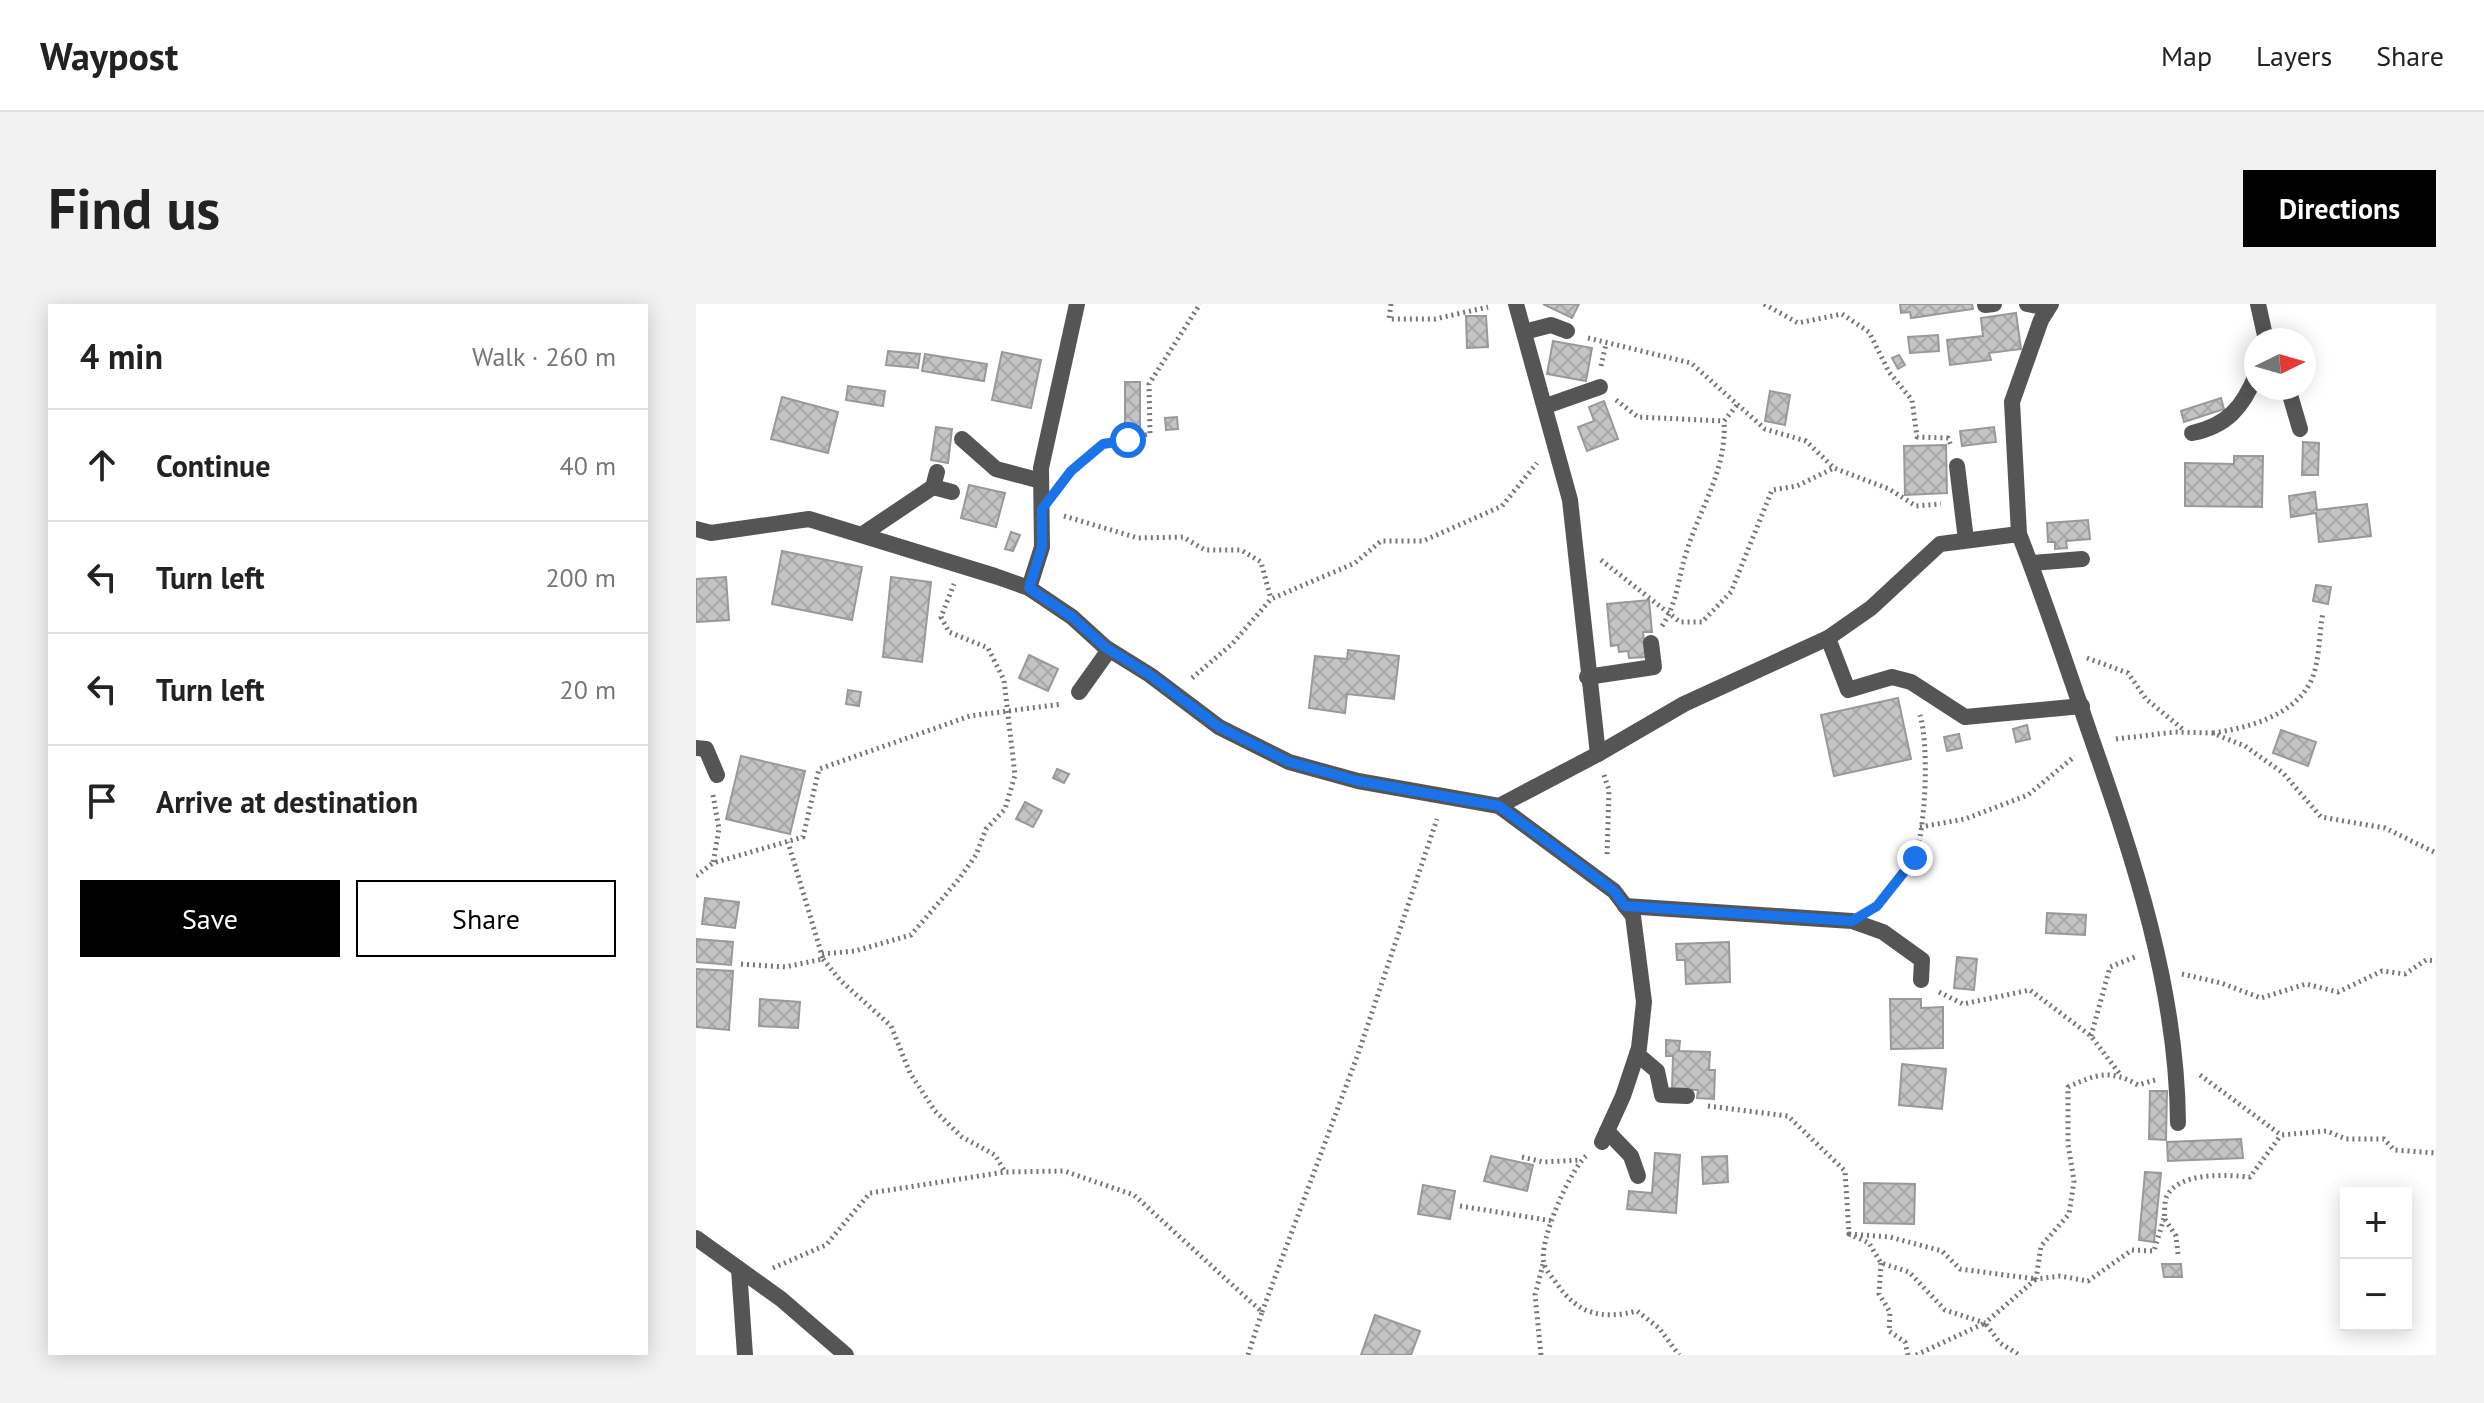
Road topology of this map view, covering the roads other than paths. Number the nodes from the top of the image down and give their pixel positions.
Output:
1 (1077, 304) edge
2 (1516, 304) edge
3 (2027, 304) edge
4 (2258, 304) edge
5 (2049, 306) edge
6 (2264, 328) edge
7 (1567, 331) road end
8 (1524, 332) junction
9 (1600, 387) road end
10 (2244, 398) edge
11 (2292, 400) edge
12 (1546, 406) junction
13 (2300, 429) dead end
14 (2192, 433) dead end
15 (962, 439) dead end
16 (1957, 466) road end
17 (1041, 481) junction
18 (952, 492) dead end
19 (696, 529) edge
20 (863, 534) junction
21 (2019, 534) junction
22 (1966, 540) junction
23 (2082, 559) dead end
24 (2031, 563) junction
25 (1029, 588) junction
26 (1828, 638) junction
27 (1651, 643) road end
28 (1109, 650) junction
29 (1587, 677) junction
30 (1079, 692) road end
31 (2082, 706) junction
32 (696, 748) edge
33 (1598, 754) junction
34 (717, 775) road end
35 (1499, 806) junction
36 (1625, 906) junction
37 (1921, 980) road end
38 (1637, 1054) junction
39 (1687, 1096) road end
40 (2178, 1123) dead end
41 (1638, 1176) dead end
42 (696, 1238) edge
43 (745, 1273) junction
44 (745, 1355) edge
45 (846, 1355) edge

1 - 17 street
2 - 8 street
3 - 5 street
4 - 6 street
5 - 21 street
7 - 8 street
8 - 12 street
9 - 12 street
10 - 14 street
11 - 13 street
12 - 29 street
15 - 17 street
16 - 22 street
17 - 25 street
18 - 20 street
19 - 20 street
20 - 25 street
21 - 22 street
21 - 24 street
22 - 26 street
23 - 24 street
24 - 31 street
25 - 28 street
26 - 31 street
26 - 33 street
27 - 29 street
28 - 30 street
28 - 35 street
29 - 33 street
31 - 40 street
32 - 34 street
33 - 35 street
35 - 36 street
36 - 37 street
36 - 38 street
38 - 39 street
38 - 41 street
42 - 43 street
43 - 44 street
43 - 45 street

